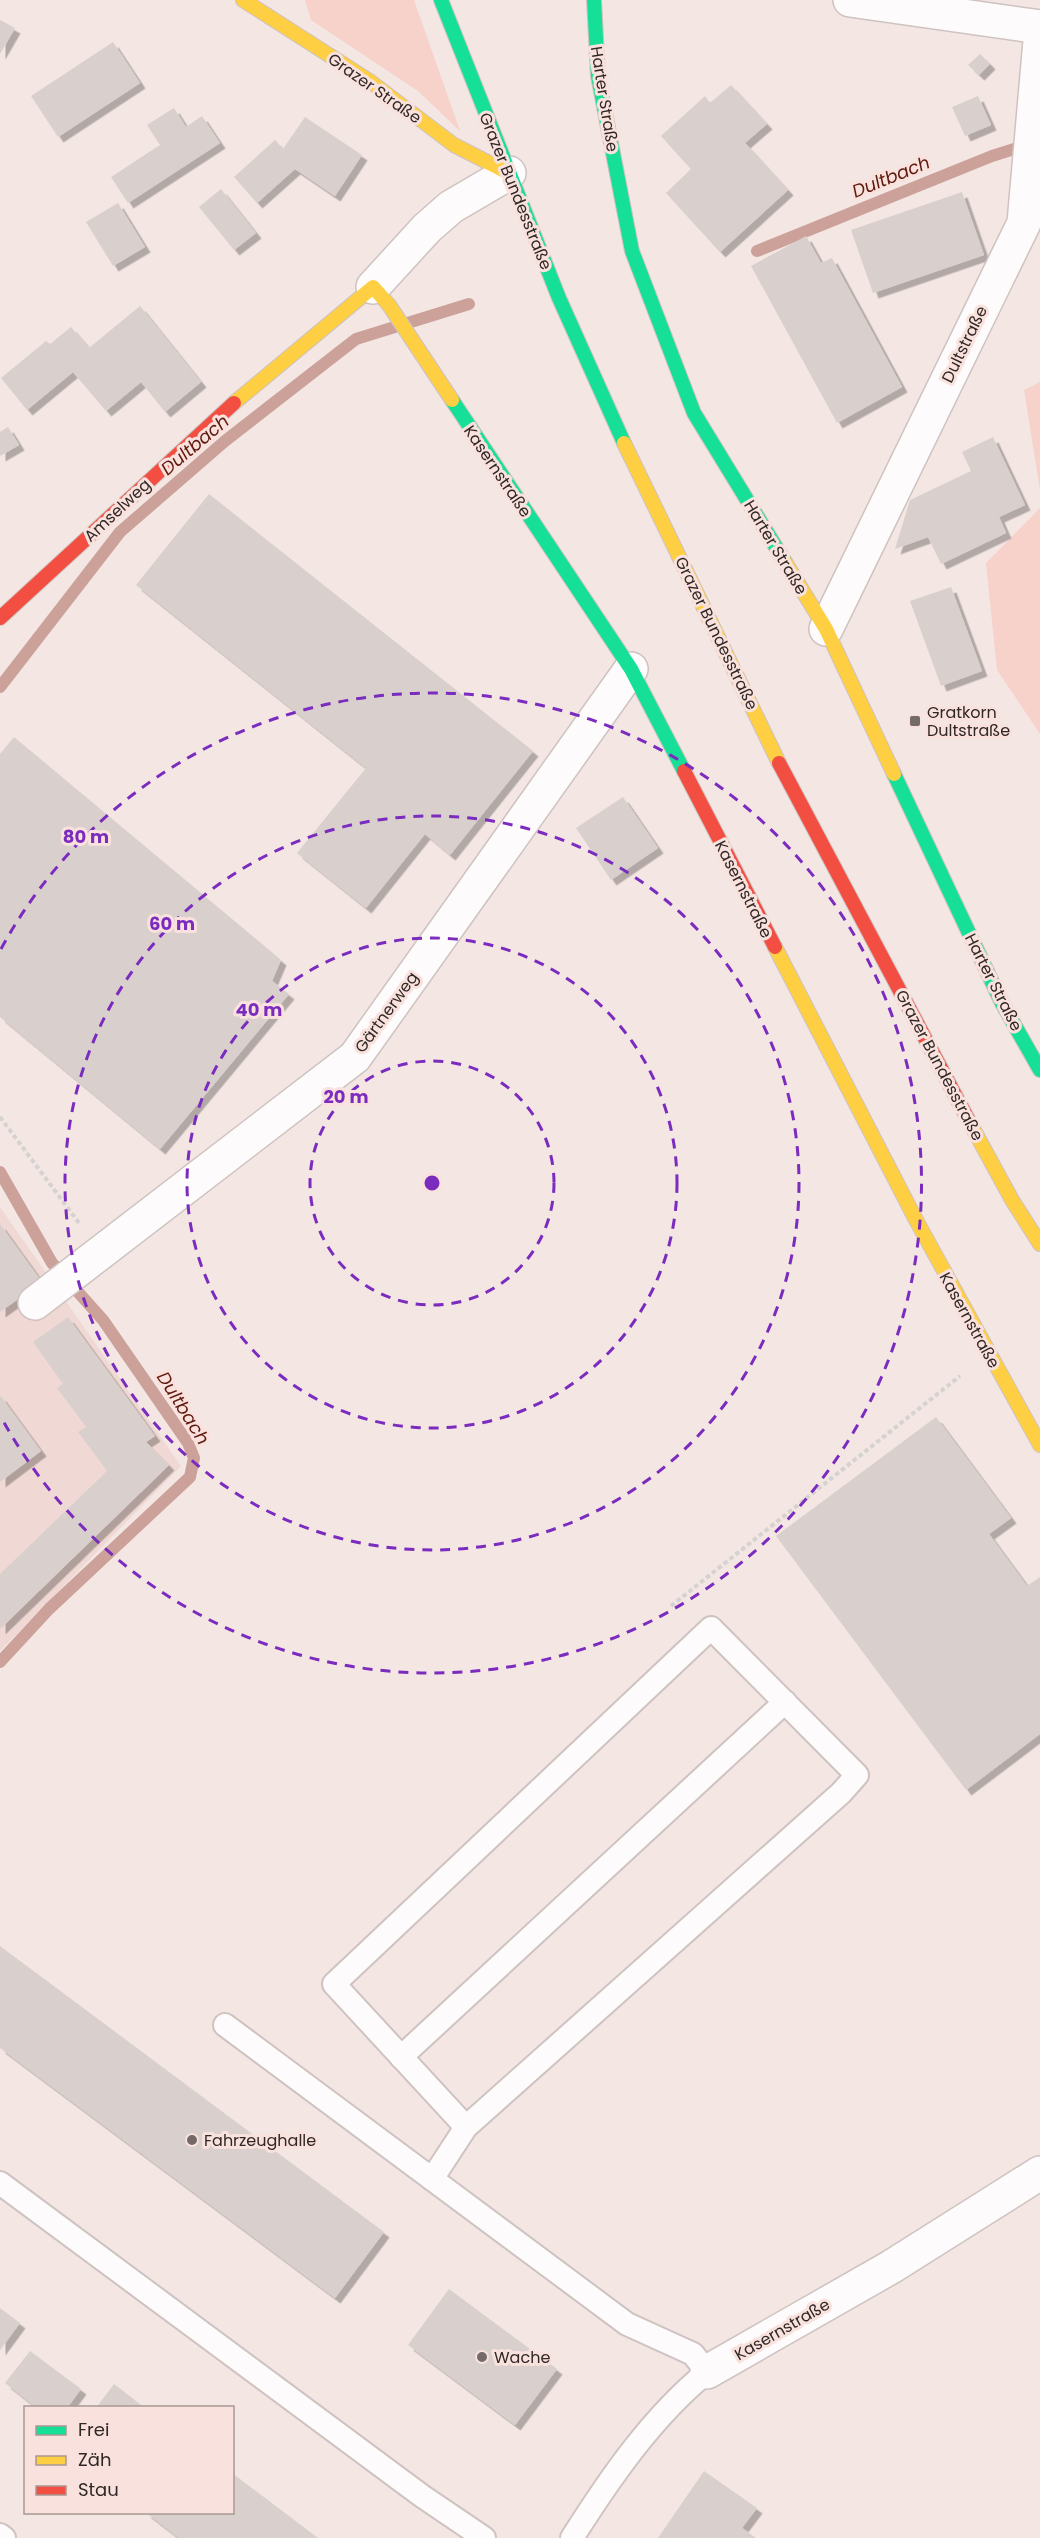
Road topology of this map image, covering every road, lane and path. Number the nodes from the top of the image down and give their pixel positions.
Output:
1 (441, 0) edge
2 (594, 0) edge
3 (850, 0) edge
4 (247, 1) edge
5 (1040, 27) edge
6 (1040, 41) edge
7 (509, 173) junction
8 (1032, 218) edge
9 (381, 296) junction
10 (0, 618) edge
11 (826, 629) junction
12 (631, 669) junction
13 (1040, 1070) edge
14 (0, 1117) edge
15 (1040, 1244) edge
16 (101, 1253) junction
17 (53, 1290) dead end
18 (989, 1353) junction
19 (1040, 1444) edge
20 (671, 1606) dead end
21 (785, 1702) junction
22 (225, 2025) dead end
23 (401, 2057) junction
24 (466, 2127) junction
25 (1040, 2173) edge
26 (432, 2179) junction
27 (0, 2182) edge
28 (707, 2372) junction
29 (484, 2538) edge
30 (572, 2538) edge

1 - 7 street, Grazer Bundesstraße
2 - 11 street, Harter Straße
3 - 5 street
4 - 7 street, Grazer Straße
6 - 8 street, Dultstraße
7 - 9 street, Amselweg
7 - 15 street, Grazer Bundesstraße
8 - 11 street, Dultstraße
9 - 10 street, Amselweg
9 - 12 street, Kasernstraße
11 - 13 street, Harter Straße
12 - 16 street, Gärtnerweg
12 - 18 street, Kasernstraße
14 - 16 path
16 - 17 street, Gärtnerweg
18 - 19 street, Kasernstraße
18 - 20 path
21 - 23 lane
21 - 23 lane
21 - 24 lane
22 - 26 lane
23 - 24 lane
24 - 26 lane
25 - 28 street, Kasernstraße
26 - 28 lane
27 - 29 lane
28 - 30 lane, Kasernstraße

